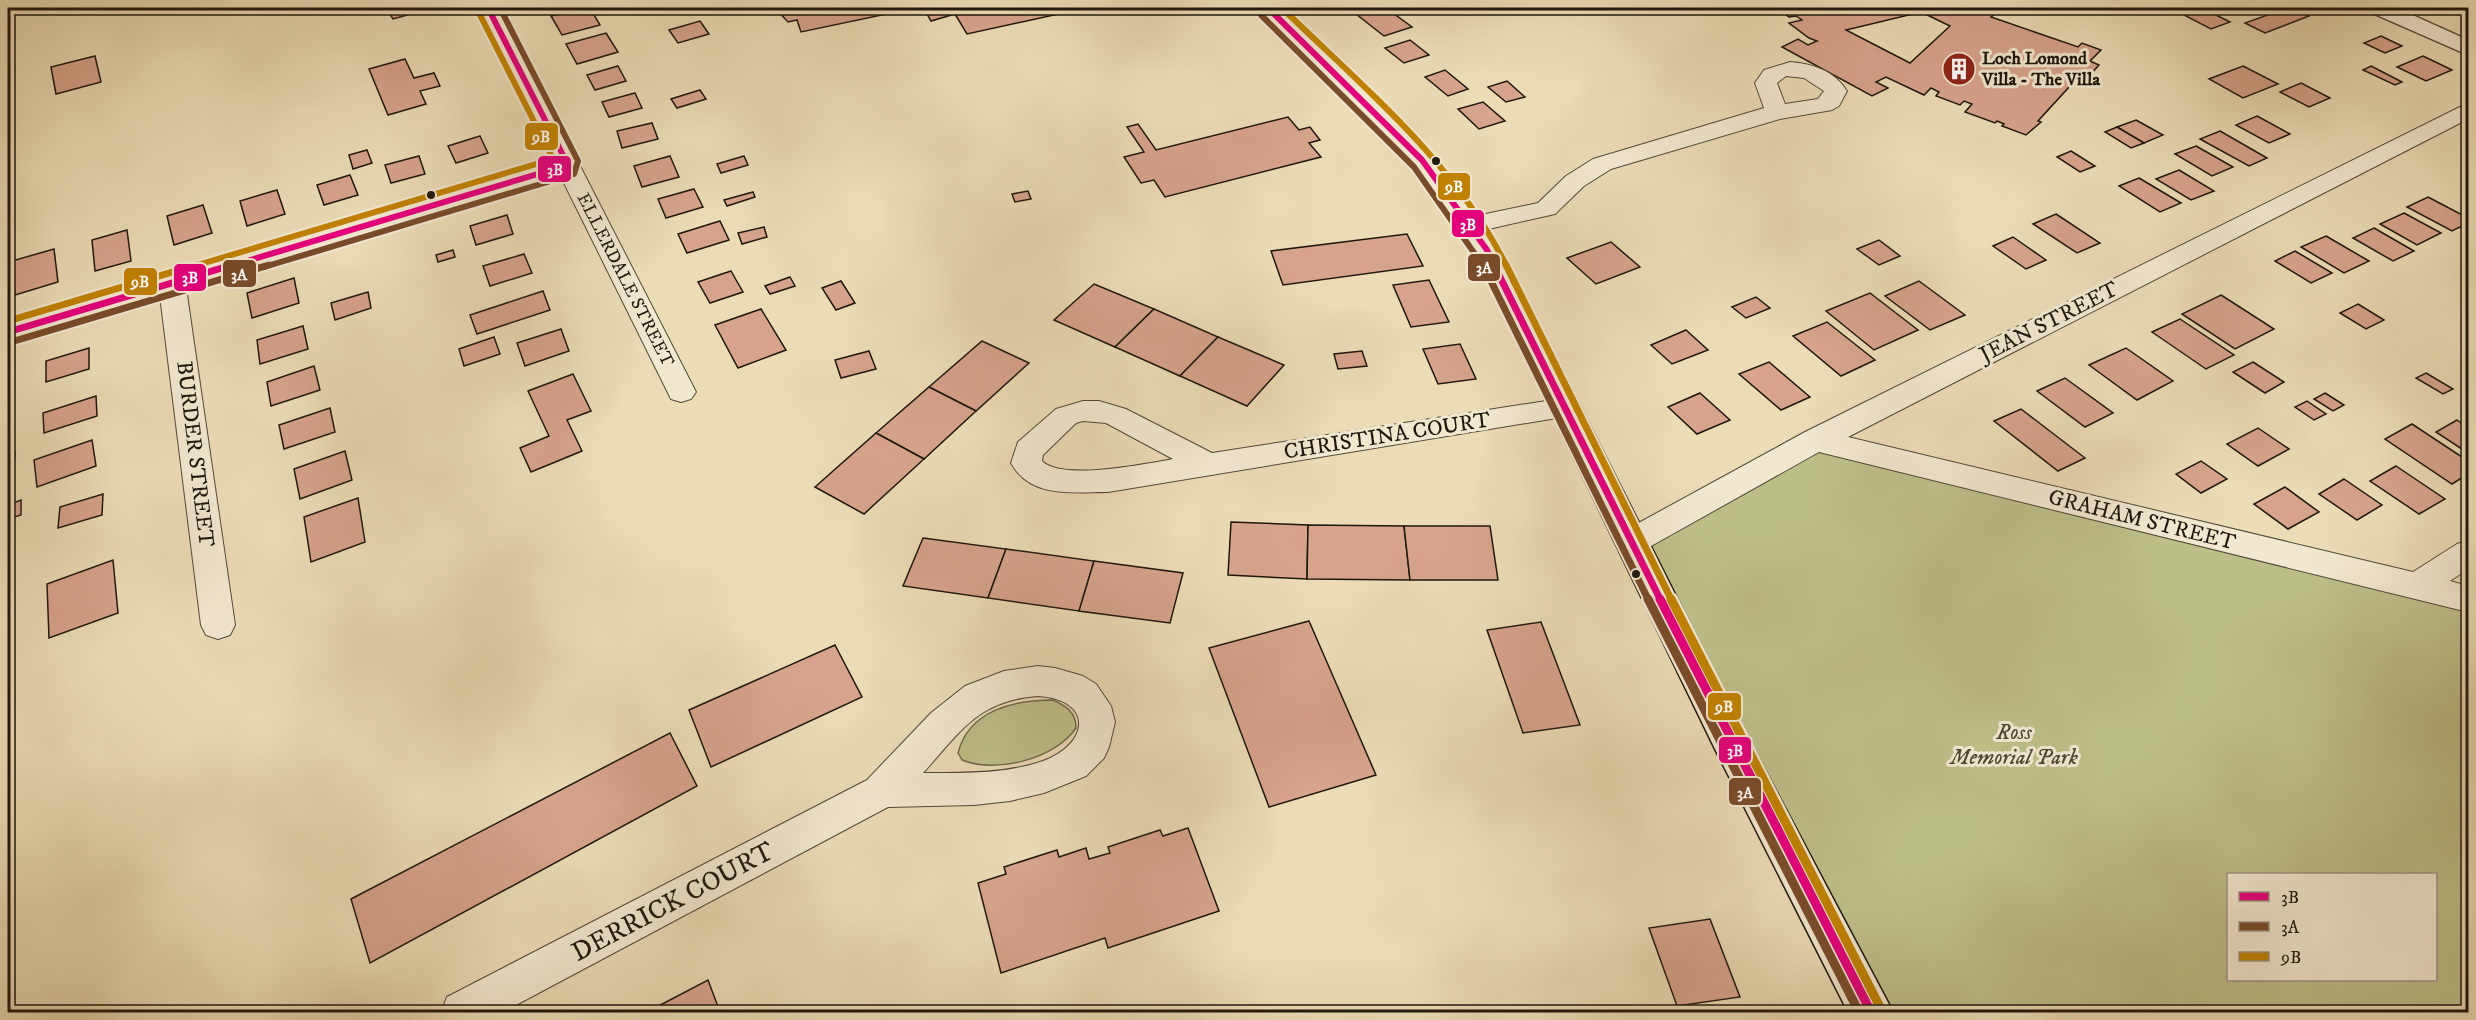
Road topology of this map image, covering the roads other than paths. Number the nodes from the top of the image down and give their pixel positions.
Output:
1 (488, 8) edge
2 (1268, 8) edge
3 (2380, 8) edge
4 (2469, 48) edge
5 (2469, 110) edge
6 (1777, 112) dead end
7 (568, 165) junction
8 (1471, 225) junction
9 (172, 283) junction
10 (8, 332) edge
11 (681, 392) dead end
12 (1564, 408) junction
13 (1816, 440) junction
14 (1209, 465) junction
15 (1633, 542) junction
16 (2469, 553) edge
17 (2416, 587) junction
18 (2469, 599) edge
19 (218, 625) dead end
20 (883, 790) junction
21 (462, 1012) edge
22 (1871, 1012) edge

1 - 7 street, ELLERDALE STREET
2 - 8 main road
3 - 4 main road
5 - 13 street, JEAN STREET
6 - 8 street
7 - 9 street
7 - 11 street, ELLERDALE STREET
8 - 12 main road
9 - 10 street
9 - 19 street, BURDER STREET
12 - 14 street, CHRISTINA COURT
12 - 15 main road
13 - 15 street, JEAN STREET
13 - 17 street, GRAHAM STREET
14 - 14 street, CHRISTINA COURT
15 - 22 main road
16 - 17 street
17 - 18 street, GRAHAM STREET
20 - 20 street, DERRICK COURT
20 - 21 street, DERRICK COURT

